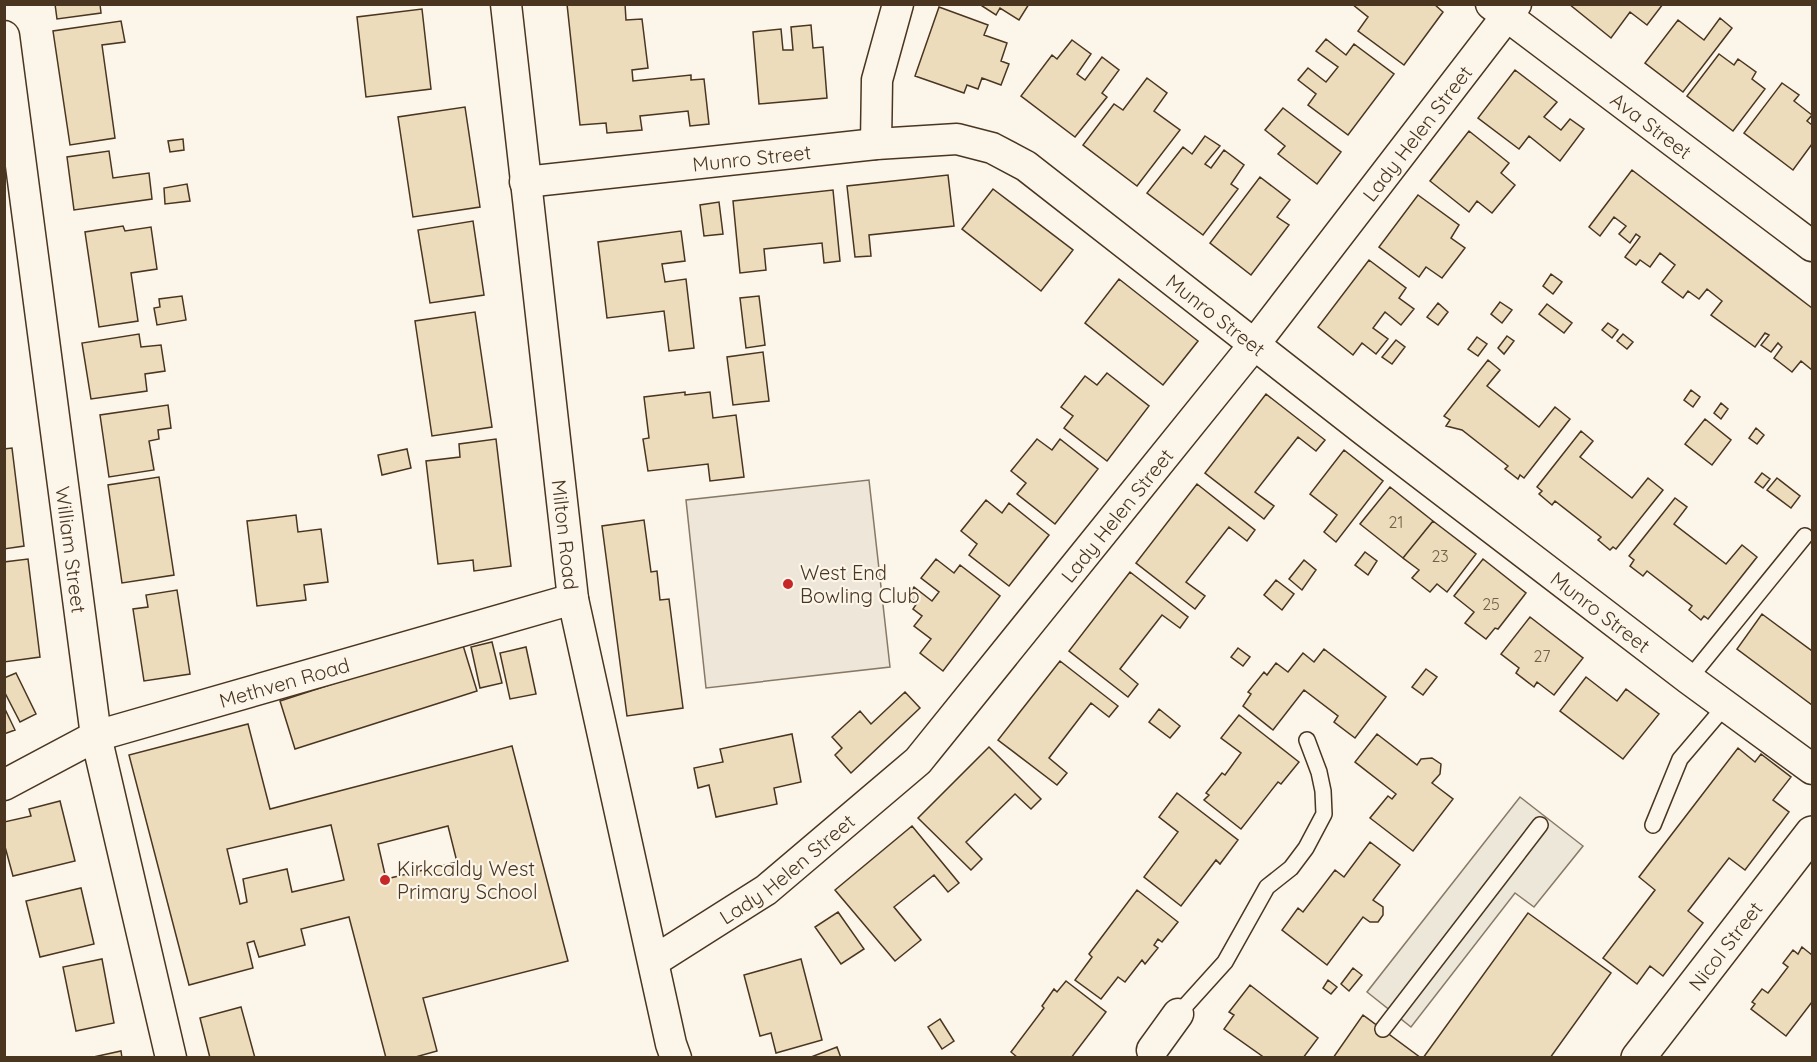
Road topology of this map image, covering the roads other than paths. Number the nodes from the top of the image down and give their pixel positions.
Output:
1 (506, 4) edge
2 (898, 4) edge
3 (1504, 9) edge
4 (4, 36) edge
5 (876, 144) junction
6 (525, 182) junction
7 (1808, 233) edge
8 (1253, 346) junction
9 (1805, 536) dead end
10 (573, 599) junction
11 (1689, 679) junction
12 (1726, 705) junction
13 (96, 736) junction
14 (1307, 740) dead end
15 (1812, 769) edge
16 (4, 785) edge
17 (1540, 825) dead end
18 (1653, 825) dead end
19 (1812, 832) edge
20 (654, 961) junction
21 (1178, 1014) joint
22 (1383, 1029) dead end
23 (1153, 1055) edge
24 (171, 1058) edge
25 (676, 1058) edge
26 (1638, 1058) edge

1 - 6 street, Milton Road
2 - 5 street
3 - 7 street, Ava Street
3 - 8 street, Lady Helen Street
4 - 13 street, William Street
5 - 6 street, Munro Street
5 - 8 street, Munro Street
6 - 10 street, Milton Road
8 - 11 street, Munro Street
8 - 20 street, Lady Helen Street
9 - 11 lane
10 - 13 street, Methven Road
10 - 20 street, Milton Road
11 - 12 street, Munro Street
12 - 15 street, Munro Street
12 - 18 lane
13 - 16 street, Methven Road
13 - 24 street, William Street
14 - 21 lane
17 - 22 lane
19 - 26 main road, Nicol Street
20 - 25 street, Milton Road
21 - 23 street

